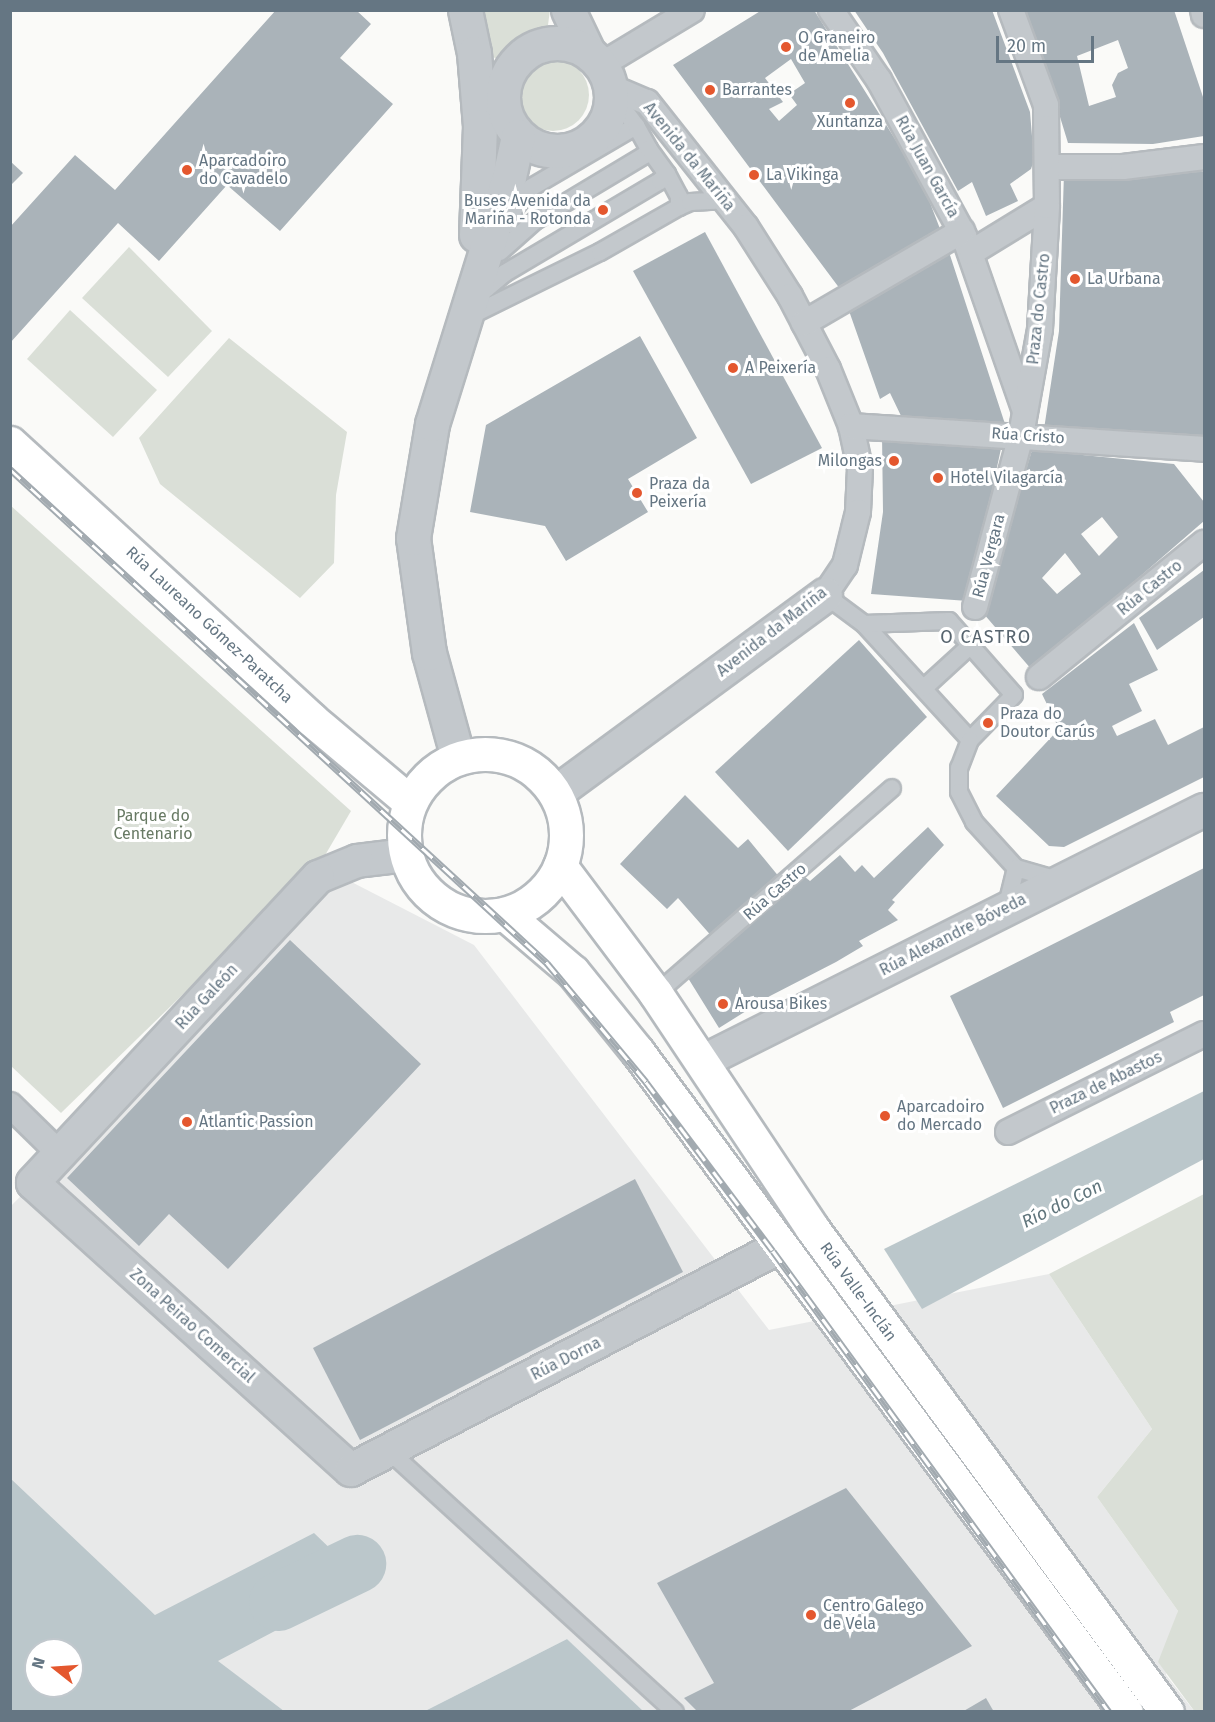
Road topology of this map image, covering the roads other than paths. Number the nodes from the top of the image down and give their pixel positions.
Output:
1 (465, 10) edge
2 (568, 10) edge
3 (692, 10) edge
4 (831, 10) edge
5 (1011, 10) edge
6 (1203, 10) edge
7 (1204, 15) edge
8 (474, 53) junction
9 (603, 74) junction
10 (503, 105) junction
11 (636, 126) junction
12 (518, 136) junction
13 (649, 149) junction
14 (481, 156) junction
15 (1204, 157) edge
16 (1048, 167) junction
17 (667, 174) junction
18 (725, 200) junction
19 (1047, 206) junction
20 (679, 207) junction
21 (967, 241) junction
22 (500, 252) junction
23 (473, 305) junction
24 (804, 323) junction
25 (1023, 424) junction
26 (851, 426) junction
27 (10, 443) edge
28 (1204, 450) edge
29 (1204, 543) edge
30 (825, 595) junction
31 (975, 608) dead end
32 (864, 624) junction
33 (972, 644) junction
34 (1039, 676) dead end
35 (924, 688) junction
36 (970, 740) junction
37 (458, 758) junction
38 (892, 788) dead end
39 (555, 794) junction
40 (410, 802) junction
41 (1204, 810) edge
42 (406, 855) junction
43 (560, 866) junction
44 (1016, 868) junction
45 (1062, 881) junction
46 (1006, 909) junction
47 (505, 914) junction
48 (657, 994) junction
49 (1204, 1034) edge
50 (702, 1062) junction
51 (10, 1105) edge
52 (1008, 1132) dead end
53 (60, 1154) junction
54 (33, 1183) joint
55 (780, 1247) junction
56 (388, 1451) junction
57 (351, 1470) joint
58 (675, 1712) edge
59 (1126, 1712) edge
60 (1167, 1712) edge

1 - 8 street
2 - 9 street
3 - 9 street
4 - 21 street, Rúa Juan García
5 - 16 street, Praza do Castro
6 - 7 street
8 - 10 street
8 - 14 street
9 - 10 street
9 - 11 lane
9 - 12 street
9 - 18 street, Avenida da Mariña
10 - 12 street
10 - 14 street
11 - 13 lane
11 - 22 lane
12 - 23 street
13 - 17 lane
13 - 22 lane
14 - 23 street
15 - 16 street
16 - 19 street, Praza do Castro
17 - 20 lane
17 - 23 lane
18 - 20 lane
18 - 24 street, Avenida da Mariña
19 - 21 street
19 - 25 street, Praza do Castro
20 - 23 lane
21 - 24 street, Rúa Juan García
21 - 25 street, Praza do Castro
22 - 23 lane
23 - 37 street
24 - 26 street, Avenida da Mariña
25 - 26 street, Rúa Cristo
25 - 28 street, Rúa Cristo
25 - 31 street, Rúa Vergara
26 - 30 street, Avenida da Mariña
27 - 40 main road, Rúa Laureano Gómez-Paratcha
29 - 34 street, Rúa Castro
30 - 32 lane
30 - 39 street, Avenida da Mariña
32 - 33 lane
32 - 35 lane
33 - 35 lane
33 - 36 lane
35 - 36 lane
36 - 44 lane
37 - 39 main road
37 - 40 main road
38 - 48 lane, Rúa Castro
39 - 43 main road
40 - 42 main road
41 - 45 street, Rúa Alexandre Bóveda
42 - 47 main road
42 - 53 street, Rúa Galeón
43 - 47 main road
43 - 48 main road, Rúa Valle-Inclán
44 - 45 lane
44 - 46 lane
45 - 46 street, Rúa Alexandre Bóveda
46 - 50 street, Rúa Alexandre Bóveda
47 - 55 main road, Rúa Valle-Inclán
48 - 50 main road, Rúa Valle-Inclán
49 - 52 street, Praza de Abastos
50 - 60 main road, Rúa Valle-Inclán
51 - 53 street
53 - 54 street, Rúa Galeón
54 - 57 street, Zona Peirao Comercial
55 - 56 street, Rúa Dorna
55 - 59 main road, Rúa Valle-Inclán
56 - 57 street, Rúa Dorna
56 - 58 lane

